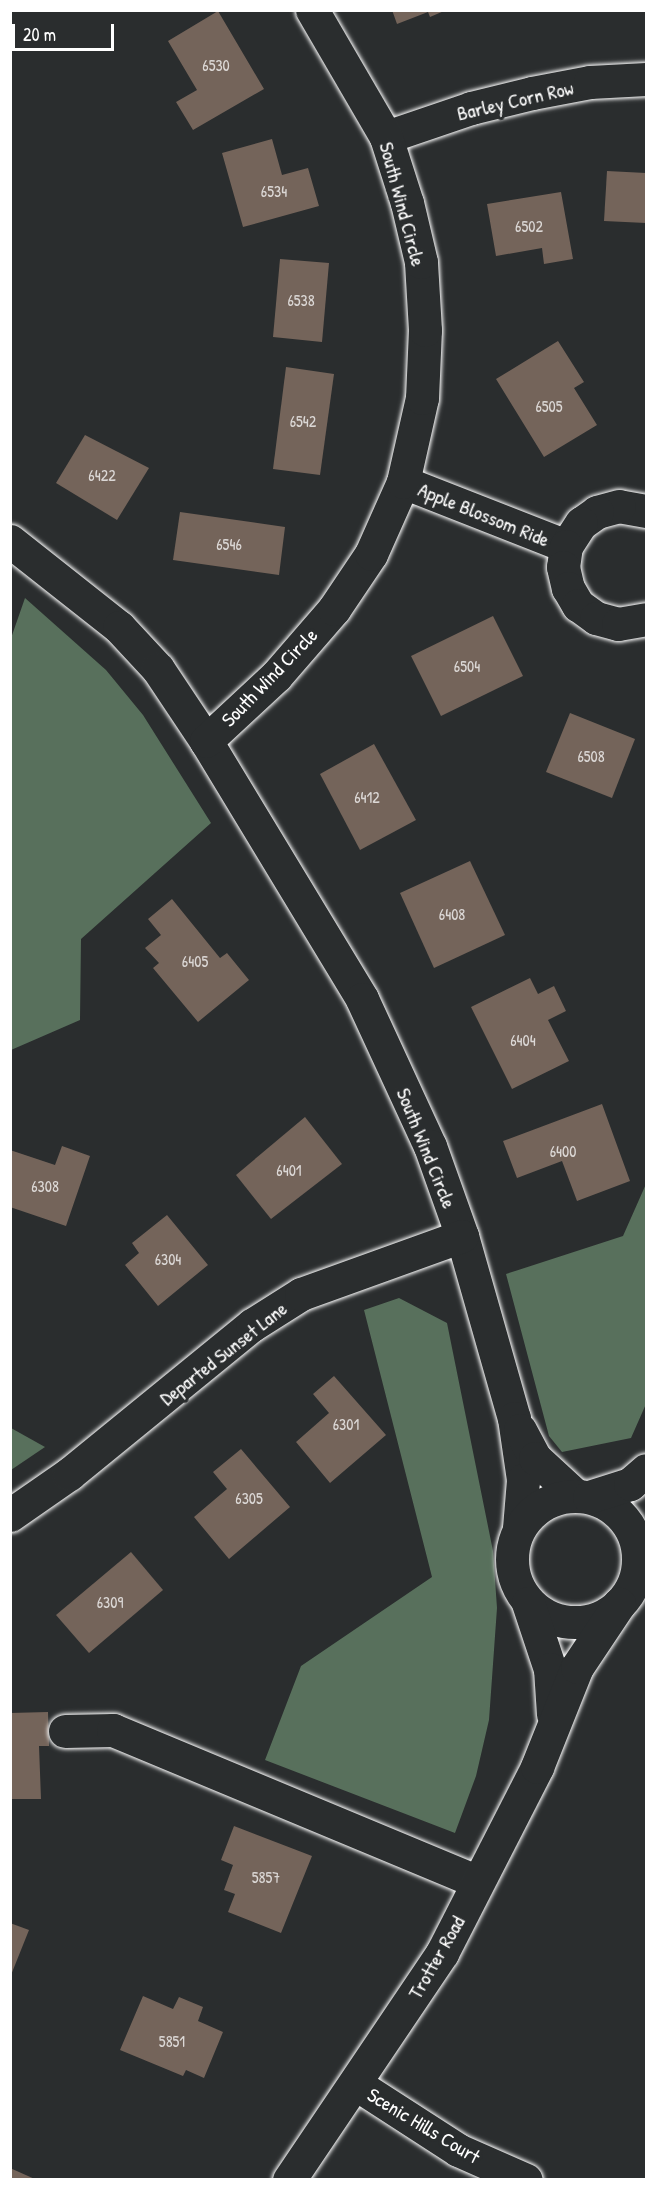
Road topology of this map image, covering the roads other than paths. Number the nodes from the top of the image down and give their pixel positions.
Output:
1 (312, 10) edge
2 (646, 79) edge
3 (386, 137) junction
4 (403, 482) junction
5 (646, 511) edge
6 (10, 542) edge
7 (566, 546) junction
8 (646, 619) edge
9 (206, 741) junction
10 (462, 1236) junction
11 (514, 1418) junction
12 (646, 1470) edge
13 (582, 1496) junction
14 (10, 1515) edge
15 (519, 1528) junction
16 (642, 1556) edge
17 (528, 1602) junction
18 (619, 1604) junction
19 (554, 1719) junction
20 (65, 1731) dead end
21 (478, 1882) junction
22 (356, 2084) junction
23 (289, 2180) edge
24 (526, 2180) edge

1 - 3 street, South Wind Circle
2 - 3 street, Barley Corn Row
3 - 4 street, South Wind Circle
4 - 7 street, Apple Blossom Ride
4 - 9 street, South Wind Circle
5 - 7 street, Apple Blossom Ride
6 - 9 street, South Wind Circle
7 - 8 street, Apple Blossom Ride
9 - 10 street, South Wind Circle
10 - 11 street, South Wind Circle
10 - 14 street, Departed Sunset Lane
11 - 13 street, South Wind Circle
11 - 15 street, South Wind Circle
12 - 13 street
13 - 15 street
13 - 16 street
15 - 17 street
16 - 18 street
17 - 18 street
17 - 19 street, Trotter Road
18 - 19 street, Trotter Road
19 - 21 street, Trotter Road
20 - 21 street
21 - 22 street, Trotter Road
22 - 23 street, Trotter Road
22 - 24 street, Scenic Hills Court

